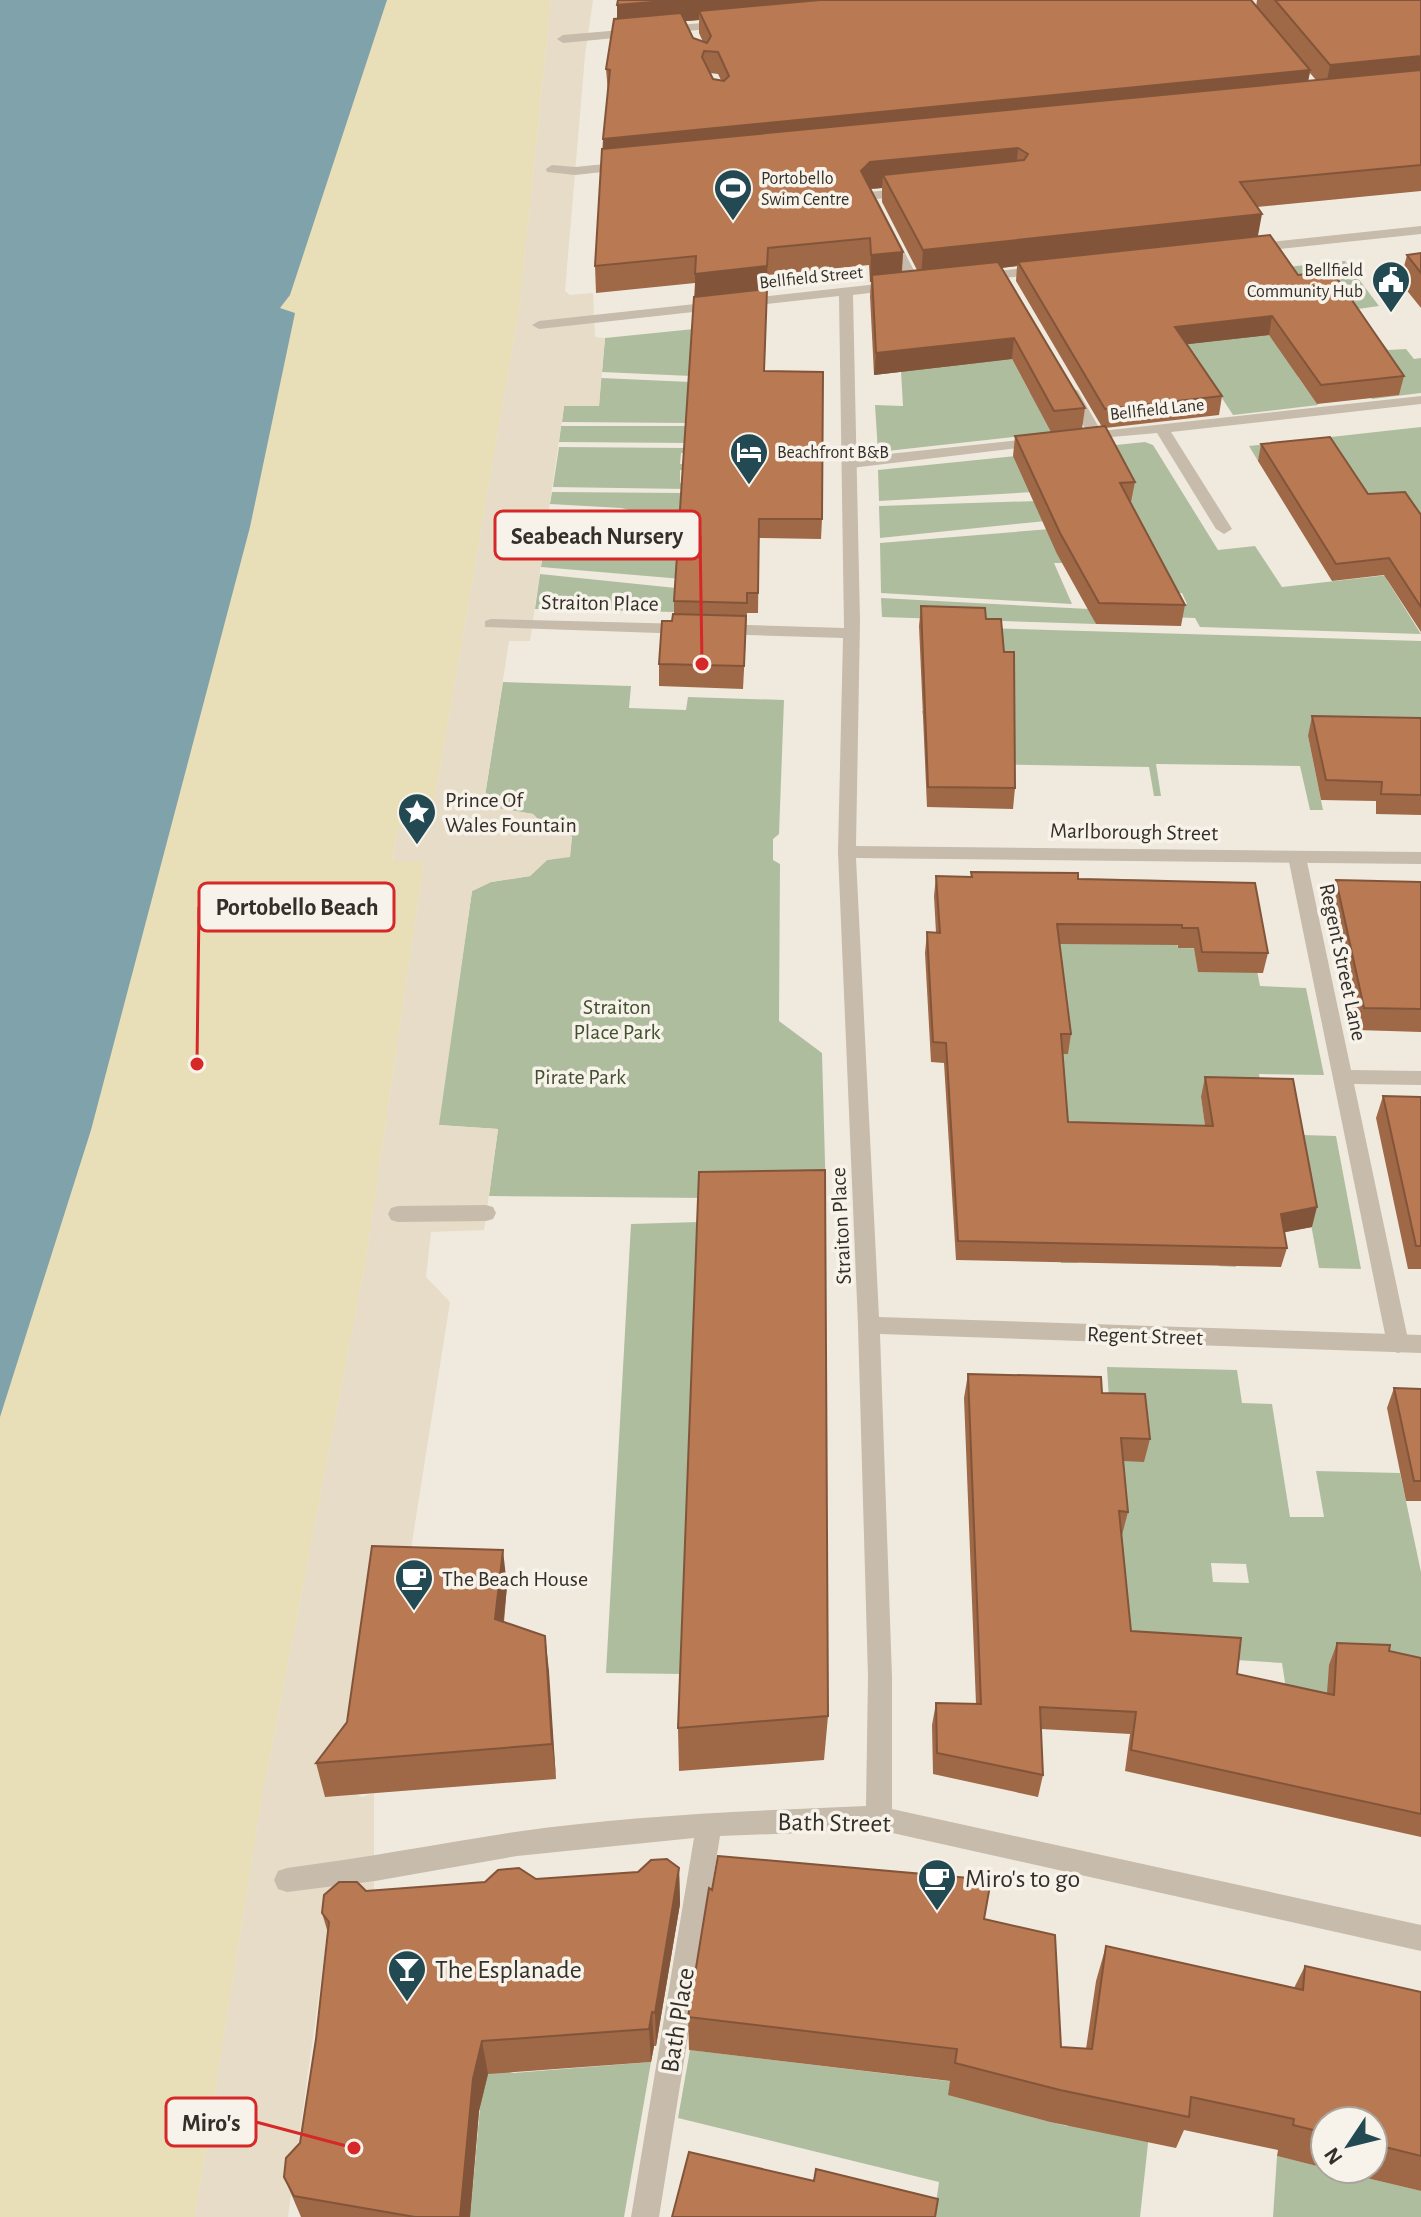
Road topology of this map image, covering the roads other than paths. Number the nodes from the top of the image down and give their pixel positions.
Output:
1 (734, 24) edge
2 (563, 39) dead end
3 (638, 164) edge
4 (552, 169) dead end
5 (928, 190) edge
6 (1421, 230) edge
7 (1231, 250) edge
8 (1059, 269) edge
9 (958, 279) edge
10 (846, 291) junction
11 (539, 325) dead end
12 (1066, 382) edge
13 (1421, 400) edge
14 (1162, 429) junction
15 (1097, 436) junction
16 (851, 463) junction
17 (1224, 529) dead end
18 (491, 624) dead end
19 (852, 633) junction
20 (847, 852) junction
21 (1297, 857) junction
22 (1421, 858) edge
23 (1343, 1077) junction
24 (1421, 1078) edge
25 (486, 1213) dead end
26 (398, 1214) dead end
27 (869, 1325) junction
28 (1398, 1344) junction
29 (1421, 1344) edge
30 (879, 1818) junction
31 (709, 1824) junction
32 (287, 1880) dead end
33 (1421, 1938) edge
34 (645, 2217) edge

1 - 2 street
3 - 4 street
5 - 10 street, Bellfield Street
6 - 7 street
8 - 9 street
10 - 11 street, Bellfield Street
10 - 16 street, Straiton Place
12 - 15 street
13 - 14 street, Bellfield Lane
14 - 15 street, Bellfield Lane
14 - 17 street
15 - 16 street, Bellfield Lane
16 - 19 street, Straiton Place
18 - 19 street, Straiton Place
19 - 20 street, Straiton Place
20 - 21 street, Marlborough Street
20 - 27 street, Straiton Place
21 - 22 street, Marlborough Street
21 - 23 street, Regent Street Lane
23 - 24 street
23 - 28 street, Regent Street Lane
25 - 26 street
27 - 28 street, Regent Street
27 - 30 street, Straiton Place
28 - 29 street, Regent Street
30 - 31 street, Bath Street
30 - 33 street, Bath Street
31 - 32 street, Bath Street
31 - 34 street, Bath Place

